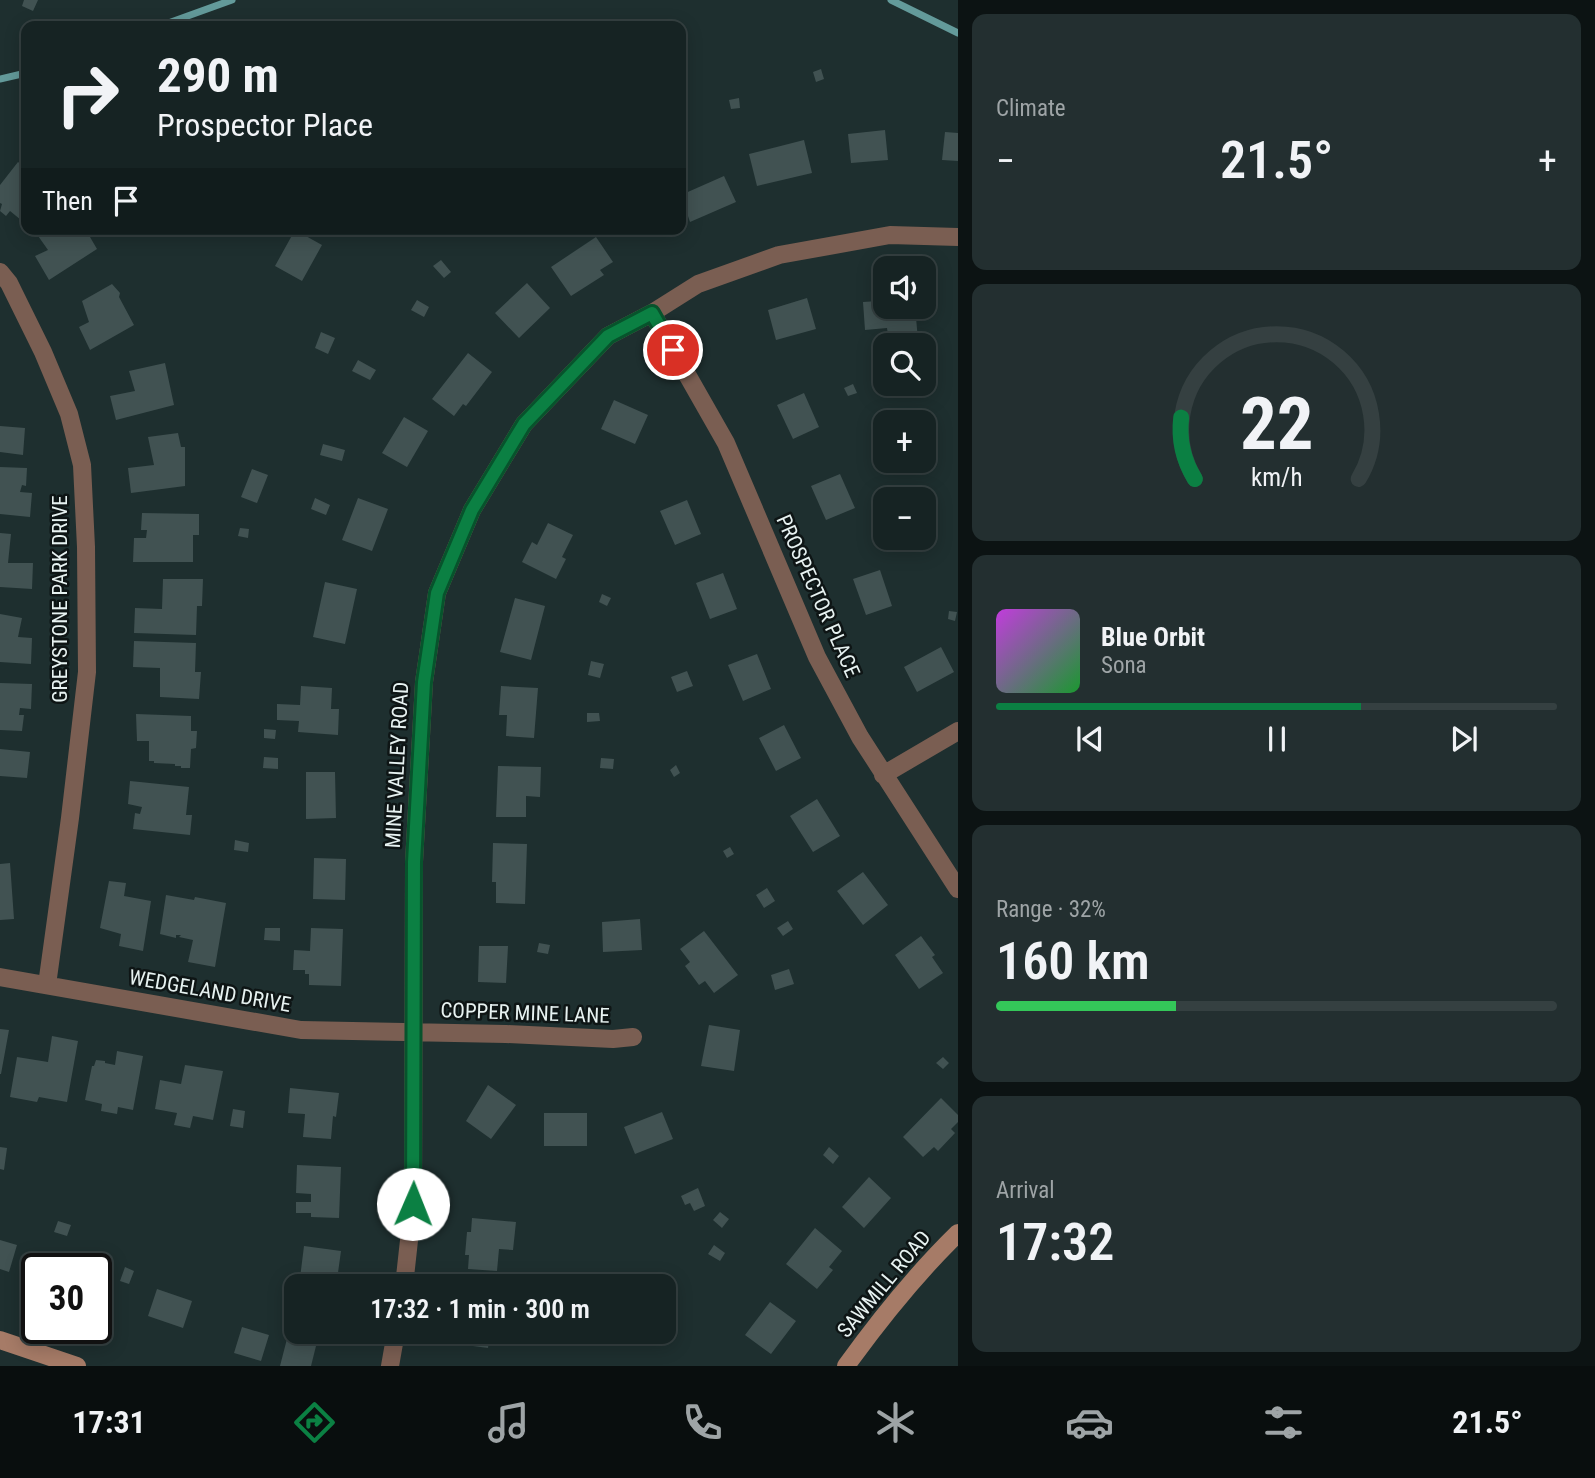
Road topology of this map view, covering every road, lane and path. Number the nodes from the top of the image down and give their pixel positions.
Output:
1 (958, 237) edge
2 (0, 272) edge
3 (652, 313) junction
4 (958, 731) edge
5 (883, 775) junction
6 (958, 889) edge
7 (0, 977) edge
8 (47, 985) junction
9 (415, 1033) junction
10 (633, 1037) dead end
11 (958, 1233) edge
12 (405, 1274) edge
13 (0, 1340) edge
14 (394, 1344) edge
15 (77, 1366) edge
16 (390, 1366) edge
17 (845, 1366) edge

1 - 3 street, MINE VALLEY ROAD
2 - 8 street, GREYSTONE PARK DRIVE
3 - 5 street, PROSPECTOR PLACE
3 - 9 street, MINE VALLEY ROAD
4 - 5 street
5 - 6 street, PROSPECTOR PLACE
7 - 8 street, WEDGELAND DRIVE
8 - 9 street, WEDGELAND DRIVE
9 - 10 street, COPPER MINE LANE
9 - 12 street, MINE VALLEY ROAD
11 - 17 street, SAWMILL ROAD
13 - 15 street
14 - 16 street

